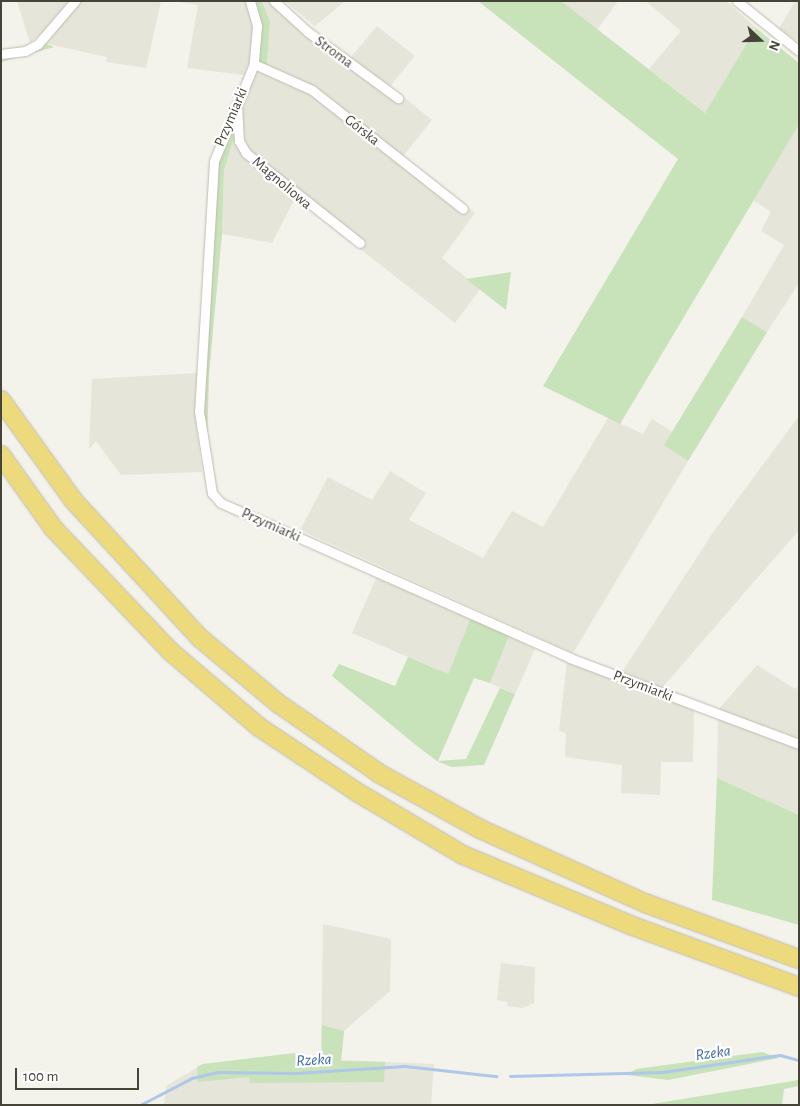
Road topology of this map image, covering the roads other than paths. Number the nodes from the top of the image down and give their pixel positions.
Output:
1 (75, 1) edge
2 (250, 1) edge
3 (274, 1) edge
4 (737, 1) edge
5 (799, 51) edge
6 (1, 54) edge
7 (254, 64) junction
8 (398, 98) dead end
9 (237, 104) junction
10 (463, 210) dead end
11 (360, 243) dead end
12 (1, 400) edge
13 (1, 455) edge
14 (799, 744) edge
15 (799, 959) edge
16 (799, 987) edge

1 - 6 street
2 - 7 street, Przymiarki
3 - 8 street, Stroma
4 - 5 street
7 - 9 street, Przymiarki
7 - 10 street, Górska
9 - 11 street, Magnoliowa
9 - 14 street, Przymiarki
12 - 15 highway
13 - 16 highway

